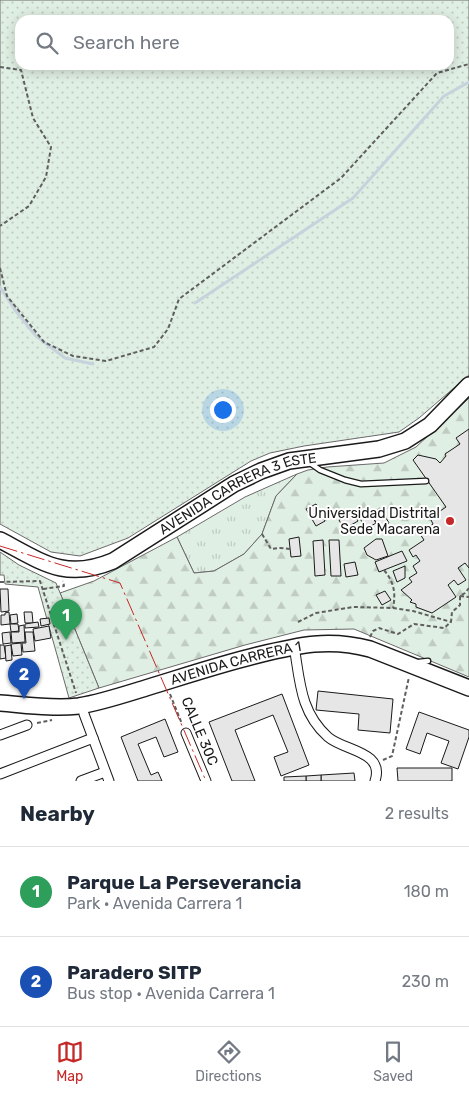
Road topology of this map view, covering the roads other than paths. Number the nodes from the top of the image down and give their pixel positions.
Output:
1 (469, 385) edge
2 (304, 459) junction
3 (426, 481) dead end
4 (0, 540) edge
5 (294, 646) junction
6 (428, 661) dead end
7 (407, 670) junction
8 (469, 688) edge
9 (0, 703) edge
10 (84, 714) dead end
11 (27, 725) dead end
12 (186, 733) road end
13 (0, 736) edge
14 (93, 738) junction
15 (0, 774) edge
16 (107, 776) edge
17 (81, 781) edge
18 (206, 781) edge
19 (375, 781) edge

1 - 2 main road, AVENIDA CARRERA 3 ESTE
2 - 3 lane
2 - 4 main road, AVENIDA CARRERA 3 ESTE
5 - 7 main road, AVENIDA CARRERA 1
5 - 9 main road, AVENIDA CARRERA 1
5 - 19 street
6 - 7 lane
7 - 8 main road, AVENIDA CARRERA 1
10 - 14 street
11 - 13 street
12 - 18 street, CALLE 30C
14 - 15 street
14 - 16 street
16 - 17 street

